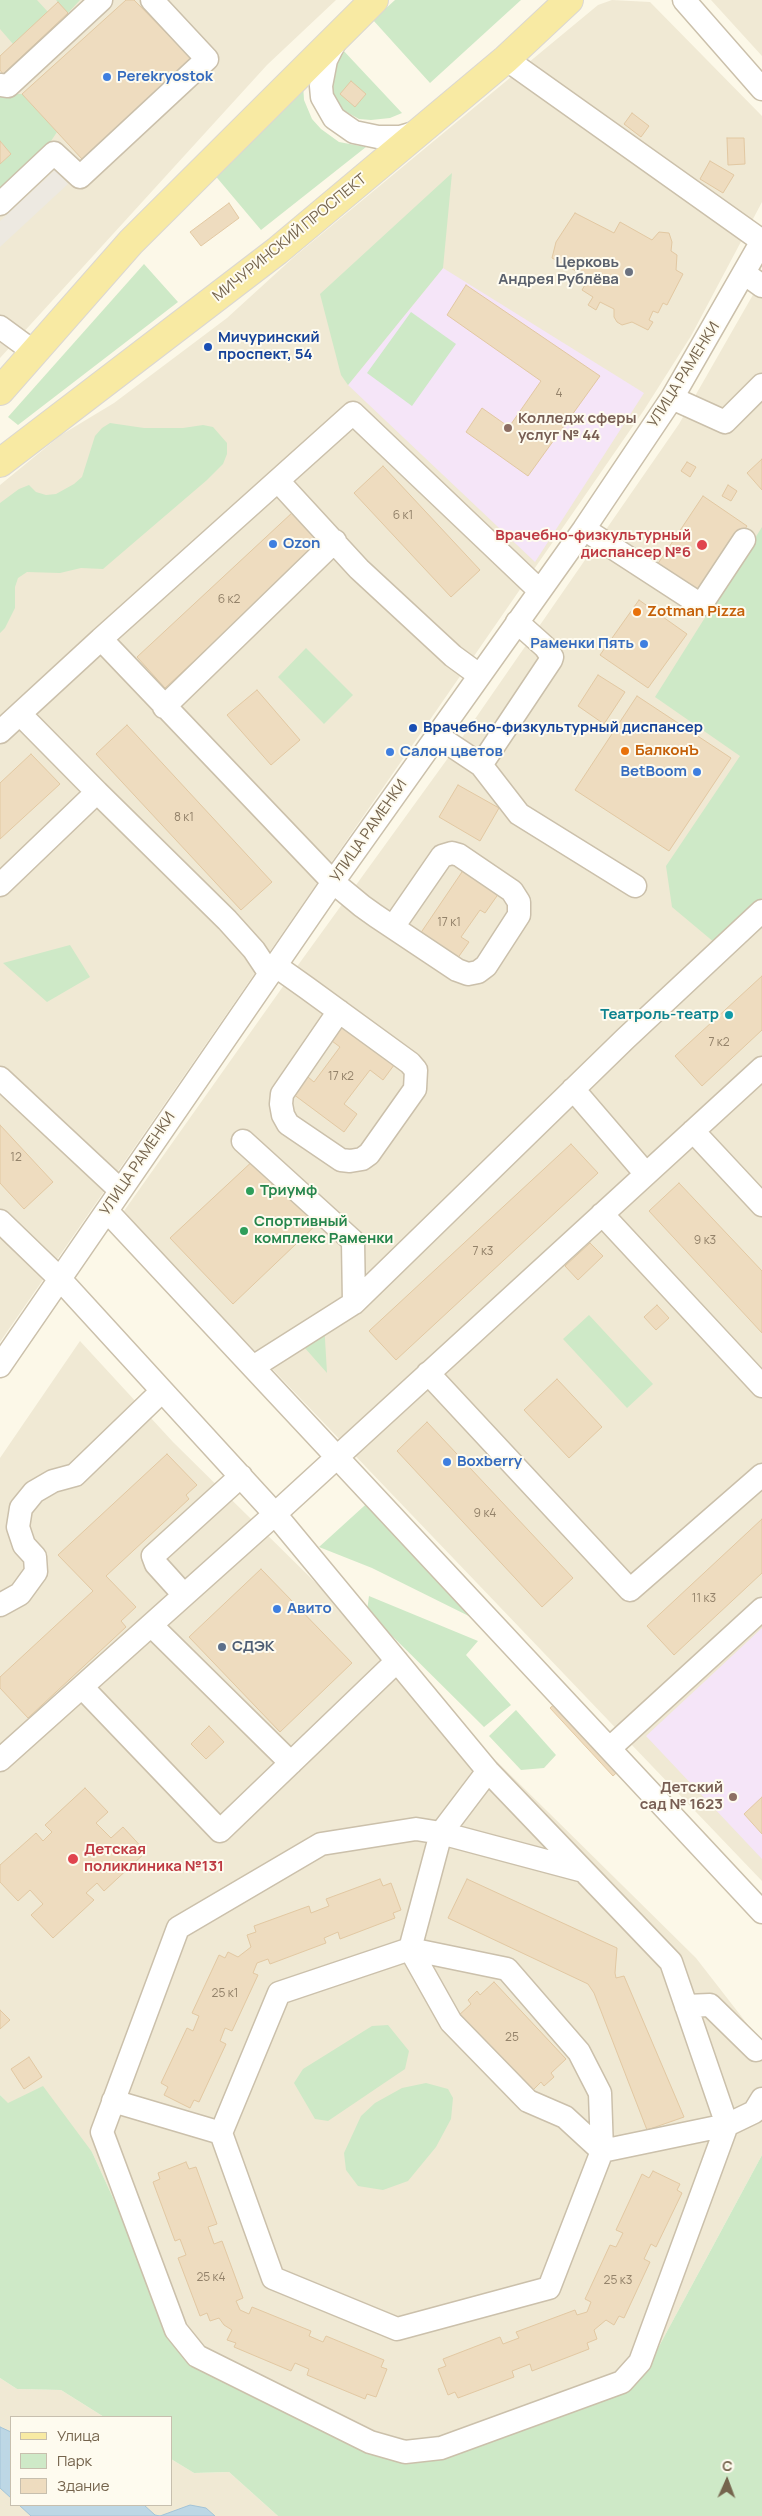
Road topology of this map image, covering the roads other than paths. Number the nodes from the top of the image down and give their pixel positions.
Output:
1 (102, 0) edge
2 (152, 0) edge
3 (374, 0) edge
4 (569, 0) edge
5 (684, 0) edge
6 (337, 39) junction
7 (506, 59) junction
8 (0, 85) edge
9 (762, 89) edge
10 (422, 130) junction
11 (0, 204) edge
12 (762, 241) edge
13 (753, 280) edge
14 (0, 327) edge
15 (34, 352) junction
16 (762, 385) edge
17 (0, 391) edge
18 (672, 398) junction
19 (0, 463) edge
20 (278, 481) junction
21 (584, 529) junction
22 (744, 540) dead end
23 (335, 541) junction
24 (540, 591) junction
25 (517, 622) junction
26 (101, 639) junction
27 (479, 675) junction
28 (164, 707) junction
29 (20, 714) junction
30 (0, 732) edge
31 (436, 735) junction
32 (482, 765) junction
33 (97, 792) junction
34 (333, 882) junction
35 (0, 885) edge
36 (636, 886) dead end
37 (762, 911) edge
38 (393, 928) junction
39 (273, 970) junction
40 (339, 1011) junction
41 (762, 1068) edge
42 (0, 1078) edge
43 (574, 1089) junction
44 (694, 1131) junction
45 (243, 1142) dead end
46 (646, 1174) junction
47 (120, 1190) junction
48 (762, 1205) edge
49 (107, 1211) junction
50 (602, 1214) junction
51 (0, 1221) edge
52 (59, 1278) junction
53 (354, 1303) junction
54 (0, 1366) edge
55 (253, 1367) junction
56 (428, 1373) junction
57 (762, 1386) edge
58 (162, 1391) junction
59 (337, 1456) junction
60 (762, 1475) edge
61 (241, 1476) junction
62 (275, 1514) junction
63 (184, 1595) junction
64 (0, 1605) edge
65 (762, 1609) edge
66 (151, 1625) junction
67 (397, 1661) junction
68 (82, 1687) junction
69 (610, 1748) junction
70 (0, 1760) edge
71 (291, 1763) junction
72 (488, 1772) junction
73 (441, 1833) junction
74 (580, 1870) junction
75 (762, 1912) edge
76 (410, 1949) junction
77 (686, 2006) junction
78 (760, 2053) edge
79 (762, 2099) edge
80 (113, 2101) junction
81 (727, 2125) junction
82 (221, 2132) junction
83 (602, 2151) junction

1 - 8 street
2 - 11 street
3 - 6 main road
4 - 7 main road, МИЧУРИНСКИЙ ПРОСПЕКТ
5 - 9 street
6 - 10 street
6 - 15 main road
7 - 10 main road, МИЧУРИНСКИЙ ПРОСПЕКТ
7 - 12 street
10 - 19 main road, МИЧУРИНСКИЙ ПРОСПЕКТ
12 - 13 street, УЛИЦА РАМЕНКИ
13 - 18 street, УЛИЦА РАМЕНКИ
14 - 15 street
15 - 17 main road
16 - 18 street
18 - 21 street, УЛИЦА РАМЕНКИ
20 - 23 street
20 - 24 street
20 - 26 street
21 - 22 street
21 - 24 street, УЛИЦА РАМЕНКИ
23 - 27 street
23 - 28 street
24 - 25 street, УЛИЦА РАМЕНКИ
25 - 27 street, УЛИЦА РАМЕНКИ
25 - 32 street
26 - 28 street
26 - 29 street
27 - 31 street, УЛИЦА РАМЕНКИ
28 - 34 street
29 - 30 street
29 - 33 street
31 - 32 street
31 - 34 street, УЛИЦА РАМЕНКИ
32 - 36 street
33 - 35 street
33 - 39 street
34 - 38 street
34 - 39 street, УЛИЦА РАМЕНКИ
37 - 43 street
38 - 38 street
39 - 40 street
39 - 47 street, УЛИЦА РАМЕНКИ
40 - 40 street
41 - 44 street
42 - 47 street
43 - 46 street
43 - 53 street
44 - 46 street
44 - 48 street
45 - 53 street
46 - 50 street
47 - 49 street, УЛИЦА РАМЕНКИ
49 - 52 street, УЛИЦА РАМЕНКИ
49 - 55 street
50 - 56 street
50 - 57 street
51 - 52 street
52 - 54 street, УЛИЦА РАМЕНКИ
52 - 58 street
53 - 55 street
55 - 59 street
56 - 59 street
56 - 60 street
58 - 61 street
58 - 64 street
59 - 62 street
59 - 69 street
61 - 62 street
61 - 63 street
62 - 63 street
62 - 67 street
63 - 66 street
65 - 69 street
66 - 68 street
66 - 71 street
67 - 71 street
67 - 72 street
68 - 70 street
68 - 71 street
69 - 75 street
72 - 73 street
72 - 74 street
73 - 74 street
73 - 76 street
73 - 80 street
74 - 77 street
76 - 82 street
76 - 83 street
76 - 83 street
77 - 78 street
77 - 81 street
79 - 81 street
80 - 81 street
80 - 82 street
81 - 83 street
82 - 83 street

